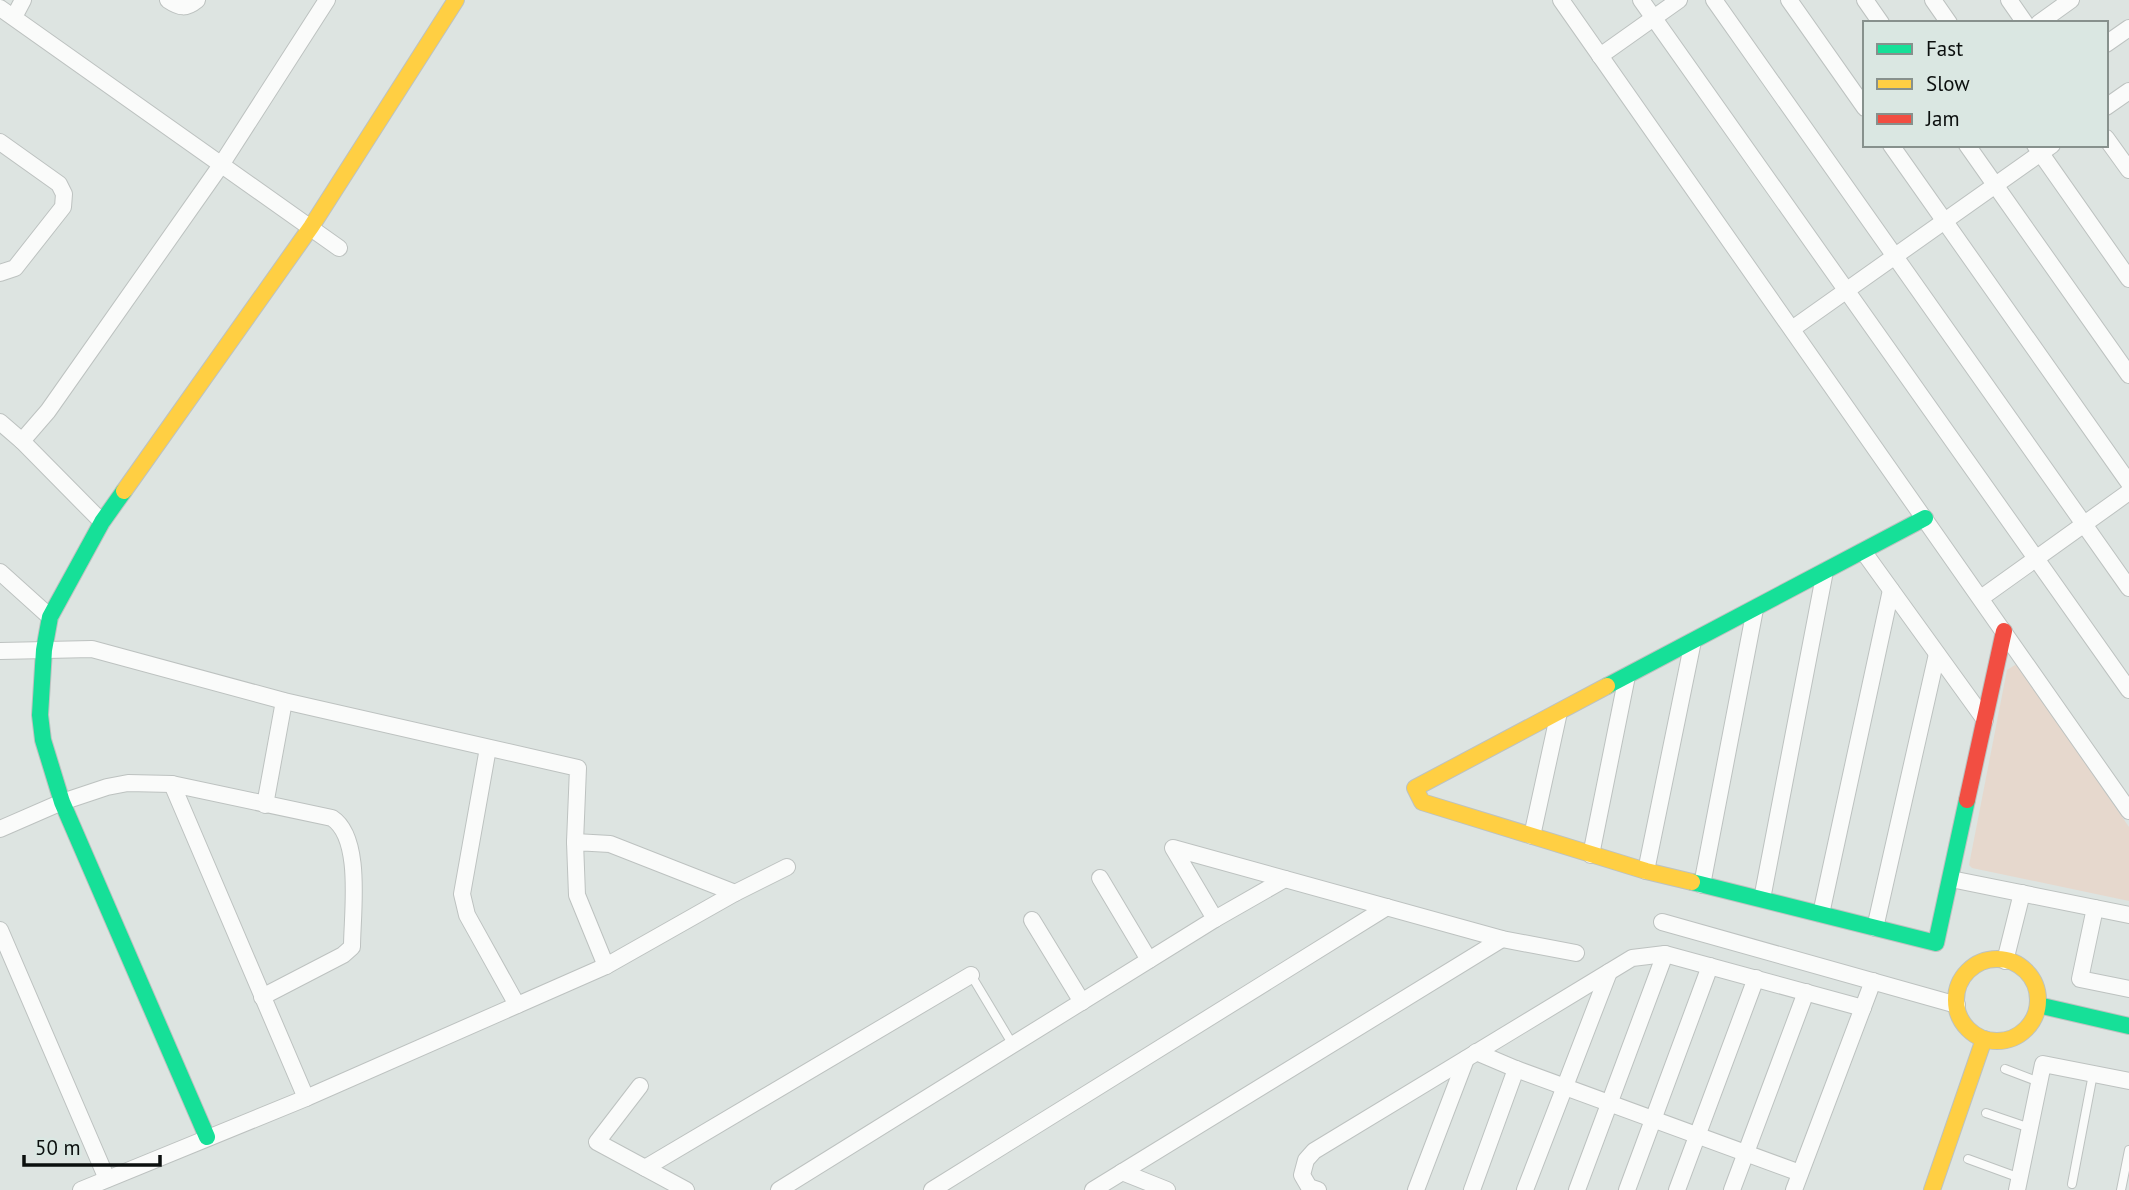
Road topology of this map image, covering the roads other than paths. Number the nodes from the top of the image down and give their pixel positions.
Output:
1 (23, 0) edge
2 (168, 0) edge
3 (197, 0) edge
4 (327, 0) edge
5 (456, 0) edge
6 (1561, 0) edge
7 (1641, 0) edge
8 (1679, 0) edge
9 (1714, 0) edge
10 (1788, 0) edge
11 (1865, 0) edge
12 (1933, 0) edge
13 (2009, 0) edge
14 (2071, 0) edge
15 (0, 8) edge
16 (14, 18) junction
17 (1654, 18) junction
18 (1880, 21) edge
19 (1948, 21) edge
20 (2024, 21) edge
21 (2042, 21) edge
22 (2129, 28) edge
23 (2108, 43) edge
24 (1600, 56) junction
25 (2129, 91) edge
26 (1863, 105) edge
27 (2108, 106) edge
28 (2108, 141) edge
29 (0, 142) edge
30 (1892, 147) edge
31 (1969, 147) edge
32 (2042, 148) edge
33 (221, 165) junction
34 (2128, 166) edge
35 (1996, 185) junction
36 (1945, 221) junction
37 (311, 227) junction
38 (339, 248) dead end
39 (1895, 256) junction
40 (0, 273) edge
41 (2129, 279) edge
42 (1847, 290) junction
43 (1792, 329) junction
44 (2129, 375) edge
45 (0, 422) edge
46 (22, 441) junction
47 (2129, 483) edge
48 (2129, 492) edge
49 (1925, 518) junction
50 (102, 522) junction
51 (2084, 524) junction
52 (1863, 551) junction
53 (2036, 558) junction
54 (1825, 571) junction
55 (0, 572) edge
56 (2129, 588) edge
57 (1891, 590) junction
58 (1980, 598) junction
59 (1755, 609) junction
60 (50, 617) junction
61 (2004, 631) junction
62 (1693, 641) junction
63 (44, 650) junction
64 (0, 651) edge
65 (1937, 654) junction
66 (1627, 676) junction
67 (2129, 690) edge
68 (284, 701) junction
69 (1559, 712) junction
70 (1985, 720) junction
71 (488, 748) junction
72 (172, 784) junction
73 (62, 802) junction
74 (265, 805) junction
75 (2129, 811) edge
76 (0, 829) edge
77 (1532, 836) junction
78 (575, 842) junction
79 (1591, 855) junction
80 (787, 867) dead end
81 (1646, 871) junction
82 (1100, 878) dead end
83 (1285, 879) junction
84 (1951, 879) junction
85 (1702, 885) junction
86 (734, 893) junction
87 (2022, 893) junction
88 (1762, 899) junction
89 (1387, 907) junction
90 (2095, 908) junction
91 (1821, 914) junction
92 (2129, 915) edge
93 (1215, 919) junction
94 (1032, 920) dead end
95 (1662, 922) dead end
96 (1875, 928) junction
97 (0, 930) edge
98 (1502, 939) junction
99 (1576, 953) dead end
100 (1665, 954) junction
101 (1149, 960) junction
102 (2005, 961) junction
103 (606, 966) junction
104 (1710, 966) junction
105 (1609, 972) junction
106 (971, 975) joint
107 (1756, 978) junction
108 (1873, 981) junction
109 (2129, 989) edge
110 (1806, 992) junction
111 (262, 997) junction
112 (1082, 1002) junction
113 (517, 1005) junction
114 (1957, 1005) junction
115 (2038, 1005) junction
116 (1863, 1008) junction
117 (2129, 1027) edge
118 (1984, 1039) junction
119 (1013, 1045) junction
120 (1471, 1056) junction
121 (1516, 1069) junction
122 (2005, 1069) dead end
123 (2093, 1074) junction
124 (2129, 1081) edge
125 (2039, 1082) junction
126 (640, 1086) dead end
127 (1563, 1087) junction
128 (306, 1098) junction
129 (1609, 1103) junction
130 (1986, 1113) dead end
131 (1653, 1119) junction
132 (2029, 1128) junction
133 (1698, 1135) junction
134 (207, 1137) junction
135 (2129, 1150) edge
136 (1746, 1153) junction
137 (1968, 1159) dead end
138 (645, 1168) junction
139 (1122, 1172) junction
140 (1800, 1173) junction
141 (107, 1179) junction
142 (2018, 1184) edge
143 (2072, 1185) dead end
144 (81, 1190) edge
145 (686, 1190) edge
146 (779, 1190) edge
147 (932, 1190) edge
148 (1093, 1190) edge
149 (1167, 1190) edge
150 (1318, 1190) edge
151 (1416, 1190) edge
152 (1472, 1190) edge
153 (1525, 1190) edge
154 (1577, 1190) edge
155 (1627, 1190) edge
156 (1677, 1190) edge
157 (1732, 1190) edge
158 (1794, 1190) edge
159 (1932, 1190) edge
160 (2121, 1190) edge

1 - 16 street
2 - 3 street
4 - 33 street
5 - 37 street
6 - 24 street
7 - 17 street
8 - 17 street
9 - 39 street
10 - 26 street
11 - 18 street
12 - 19 street
13 - 20 street
14 - 21 street
15 - 16 street
16 - 33 street
17 - 24 street
17 - 42 street
22 - 23 street
24 - 43 street
25 - 27 street
28 - 34 street
29 - 40 street
30 - 36 street
31 - 35 street
32 - 35 street
32 - 41 street
33 - 37 street
33 - 46 street
35 - 36 street
35 - 44 street
36 - 39 street
36 - 47 street
37 - 38 street
37 - 50 street
39 - 42 street
39 - 51 street
42 - 43 street
42 - 53 street
43 - 49 street
45 - 46 street
46 - 50 street
48 - 51 street
49 - 52 street
49 - 58 street
50 - 60 street
51 - 53 street
51 - 56 street
52 - 54 street
52 - 57 street
53 - 58 street
53 - 67 street
54 - 59 street
54 - 88 street
55 - 60 street
57 - 65 street
57 - 91 street
58 - 61 street
59 - 62 street
59 - 85 street
60 - 63 street
61 - 70 street
61 - 75 street
62 - 66 street
62 - 81 street
63 - 64 street
63 - 68 street
63 - 73 street
65 - 70 street
65 - 96 street
66 - 69 street
66 - 79 street
68 - 71 street
68 - 74 street
69 - 77 street
69 - 77 street
70 - 84 street
71 - 78 street
71 - 113 street
72 - 73 street
72 - 74 street
72 - 111 street
73 - 76 street
73 - 134 street
74 - 111 street
77 - 79 street
78 - 86 street
78 - 103 street
79 - 81 street
80 - 86 street
81 - 85 street
82 - 101 street
83 - 89 street
83 - 93 street
83 - 93 street
84 - 87 street
84 - 96 street
85 - 88 street
86 - 103 street
87 - 90 street
87 - 102 street
88 - 91 street
89 - 98 street
89 - 147 street
90 - 92 street
90 - 109 street
91 - 96 street
93 - 101 street
94 - 112 street
95 - 108 street
97 - 141 street
98 - 99 street
98 - 139 street
100 - 104 street
100 - 105 street
100 - 129 street
101 - 112 street
102 - 114 street
102 - 115 street
103 - 113 street
104 - 107 street
104 - 131 street
105 - 120 street
105 - 127 street
106 - 119 lane
106 - 138 street
107 - 110 street
107 - 133 street
108 - 114 street
108 - 116 street
110 - 116 street
110 - 136 street
111 - 128 street
112 - 119 street
113 - 128 street
114 - 118 street
115 - 117 street
115 - 118 street
116 - 140 street
118 - 159 street
119 - 146 street
120 - 121 street
120 - 150 street
120 - 151 street
121 - 127 street
121 - 152 street
122 - 125 lane
123 - 124 street
123 - 125 street
123 - 143 lane
125 - 132 street
126 - 138 street
127 - 129 street
127 - 153 street
128 - 134 street
129 - 131 street
129 - 154 street
130 - 132 lane
131 - 133 street
131 - 155 street
132 - 142 street
133 - 136 street
133 - 156 street
134 - 141 street
135 - 160 lane
136 - 140 street
136 - 157 street
137 - 142 lane
138 - 145 street
139 - 148 street
139 - 149 street
140 - 158 street
141 - 144 street

